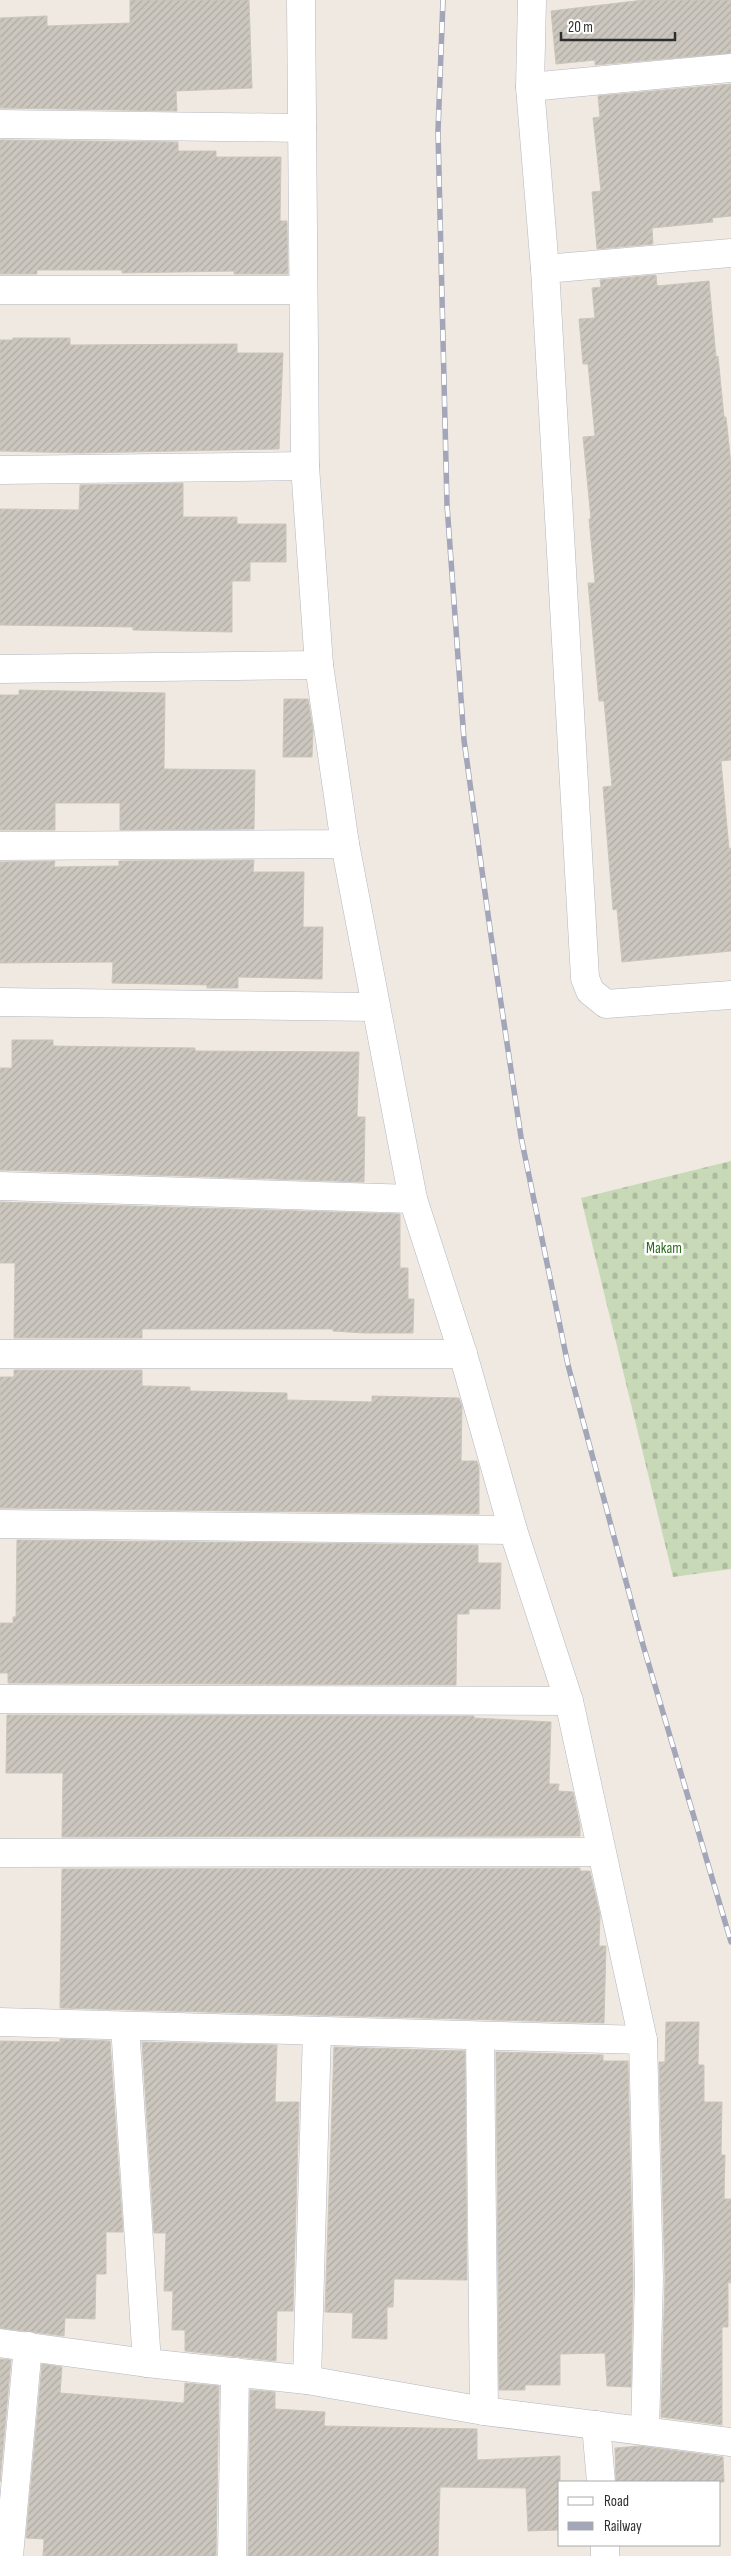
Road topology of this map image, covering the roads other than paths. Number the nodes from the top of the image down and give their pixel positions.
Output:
1 (301, 0) edge
2 (532, 0) edge
3 (731, 68) edge
4 (530, 87) junction
5 (0, 124) edge
6 (302, 128) junction
7 (731, 253) edge
8 (545, 268) junction
9 (0, 290) edge
10 (303, 290) junction
11 (305, 466) junction
12 (0, 470) edge
13 (320, 665) junction
14 (0, 669) edge
15 (345, 844) junction
16 (0, 846) edge
17 (731, 995) edge
18 (0, 1002) edge
19 (375, 1007) junction
20 (0, 1186) edge
21 (413, 1199) junction
22 (0, 1354) edge
23 (463, 1354) junction
24 (0, 1524) edge
25 (513, 1530) junction
26 (0, 1699) edge
27 (569, 1701) junction
28 (600, 1852) junction
29 (0, 1853) edge
30 (0, 2022) edge
31 (125, 2026) junction
32 (317, 2031) junction
33 (480, 2036) junction
34 (643, 2040) junction
35 (0, 2342) edge
36 (28, 2346) junction
37 (147, 2363) junction
38 (235, 2372) junction
39 (307, 2380) junction
40 (484, 2410) junction
41 (596, 2425) junction
42 (645, 2431) junction
43 (731, 2442) edge
44 (600, 2481) edge
45 (9, 2556) edge
46 (232, 2556) edge

1 - 6 street
2 - 4 street
3 - 4 street
4 - 8 street
5 - 6 street
6 - 10 street
7 - 8 street
8 - 17 street
9 - 10 street
10 - 11 street
11 - 12 street
11 - 13 street
13 - 14 street
13 - 15 street
15 - 16 street
15 - 19 street
18 - 19 street
19 - 21 street
20 - 21 street
21 - 23 street
22 - 23 street
23 - 25 street
24 - 25 street
25 - 27 street
26 - 27 street
27 - 28 street
28 - 29 street
28 - 34 street
30 - 31 street
31 - 32 street
31 - 37 street
32 - 33 street
32 - 39 street
33 - 34 street
33 - 40 street
34 - 42 street
35 - 36 street
36 - 37 street
36 - 45 street
37 - 38 street
38 - 39 street
38 - 46 street
39 - 40 street
40 - 41 street
41 - 42 street
41 - 44 street
42 - 43 street

